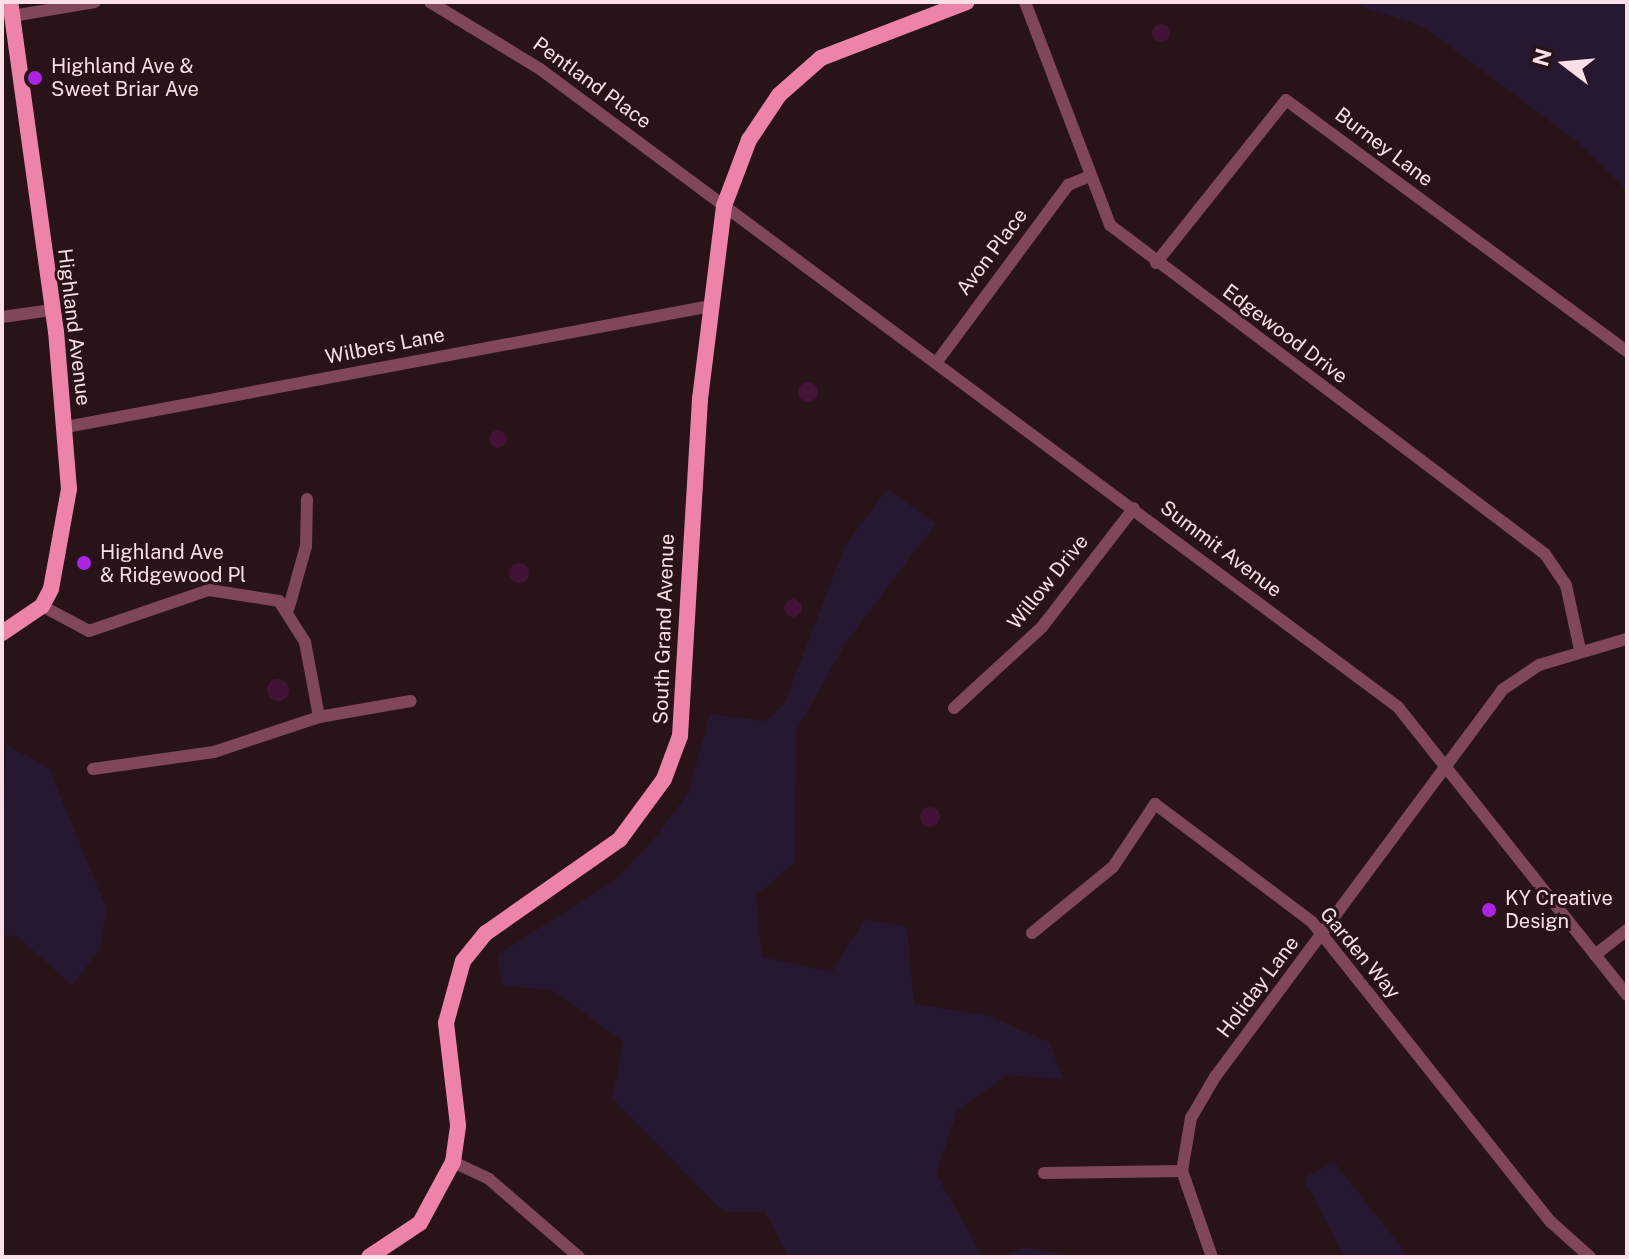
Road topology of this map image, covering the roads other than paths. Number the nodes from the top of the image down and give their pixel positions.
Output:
1 (95, 2) edge
2 (430, 2) edge
3 (967, 2) edge
4 (1025, 2) edge
5 (457, 7) edge
6 (11, 9) edge
7 (9, 39) edge
8 (1090, 176) junction
9 (724, 206) junction
10 (1156, 263) junction
11 (711, 306) junction
12 (52, 310) junction
13 (2, 317) edge
14 (1627, 351) edge
15 (936, 363) junction
16 (66, 427) junction
17 (307, 499) dead end
18 (1134, 508) junction
19 (42, 606) junction
20 (289, 607) junction
21 (2, 633) edge
22 (1627, 639) edge
23 (1580, 650) junction
24 (411, 701) dead end
25 (954, 708) dead end
26 (319, 717) junction
27 (1447, 764) junction
28 (93, 769) dead end
29 (1627, 930) edge
30 (1032, 933) dead end
31 (1322, 935) junction
32 (1595, 955) junction
33 (1627, 995) edge
34 (453, 1162) junction
35 (1182, 1171) junction
36 (1044, 1173) dead end
37 (369, 1257) edge
38 (579, 1257) edge
39 (1212, 1257) edge
40 (1590, 1257) edge

1 - 6 street
2 - 5 street, Pentland Place
3 - 9 main road, South Grand Avenue
4 - 8 street, Edgewood Drive
5 - 9 street, Pentland Place
6 - 7 main road, Highland Avenue
7 - 12 main road, Highland Avenue
8 - 10 street, Edgewood Drive
8 - 15 street, Avon Place
9 - 11 main road, South Grand Avenue
9 - 15 street, Summit Avenue
10 - 14 street, Burney Lane
10 - 23 street, Edgewood Drive
11 - 16 street, Wilbers Lane
11 - 34 main road, South Grand Avenue
12 - 13 street
12 - 16 main road, Highland Avenue
15 - 18 street, Summit Avenue
16 - 19 main road, Highland Avenue
17 - 20 street
18 - 25 street, Willow Drive
18 - 27 street, Summit Avenue
19 - 20 street
19 - 21 main road
20 - 26 street
22 - 23 street
23 - 27 street
24 - 26 street
26 - 28 street
27 - 31 street, Holiday Lane
27 - 32 street, Summit Avenue
29 - 32 street
30 - 31 street, Garden Way
31 - 35 street, Holiday Lane
31 - 40 street, Garden Way
32 - 33 street, Summit Avenue
34 - 37 main road, South Grand Avenue
34 - 38 street
35 - 36 street
35 - 39 street

